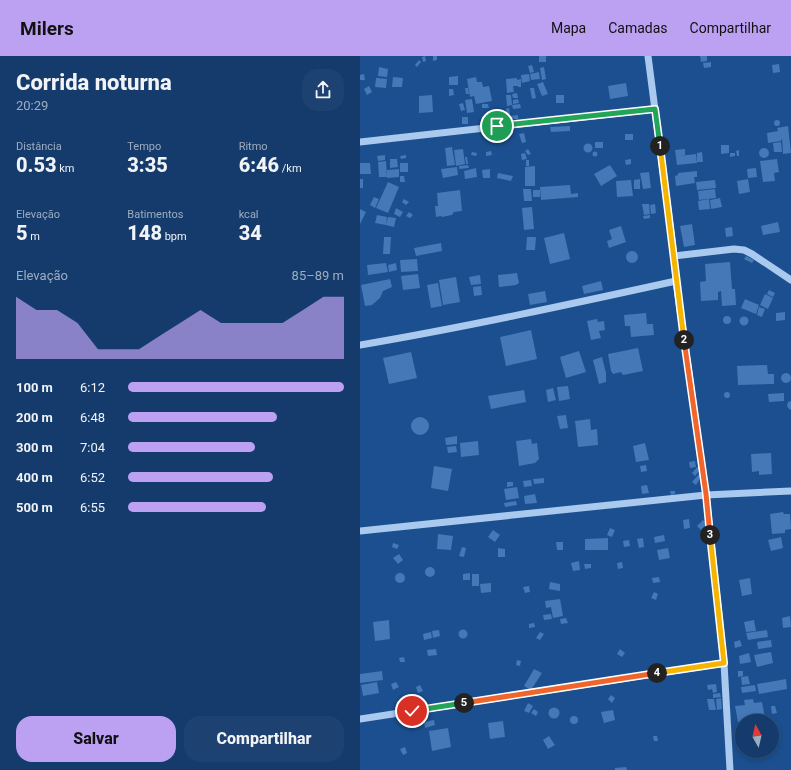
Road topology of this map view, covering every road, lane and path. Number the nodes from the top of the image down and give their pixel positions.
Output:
1 (648, 56) edge
2 (655, 109) junction
3 (360, 142) edge
4 (674, 256) junction
5 (791, 280) edge
6 (676, 281) junction
7 (360, 344) edge
8 (791, 491) edge
9 (706, 494) junction
10 (360, 531) edge
11 (724, 663) junction
12 (360, 719) edge
13 (730, 770) edge

1 - 2 street
2 - 3 street
2 - 4 street
4 - 5 street
4 - 6 street
6 - 7 street
6 - 9 street
8 - 9 street
9 - 10 street
9 - 11 street
11 - 12 street
11 - 13 street

